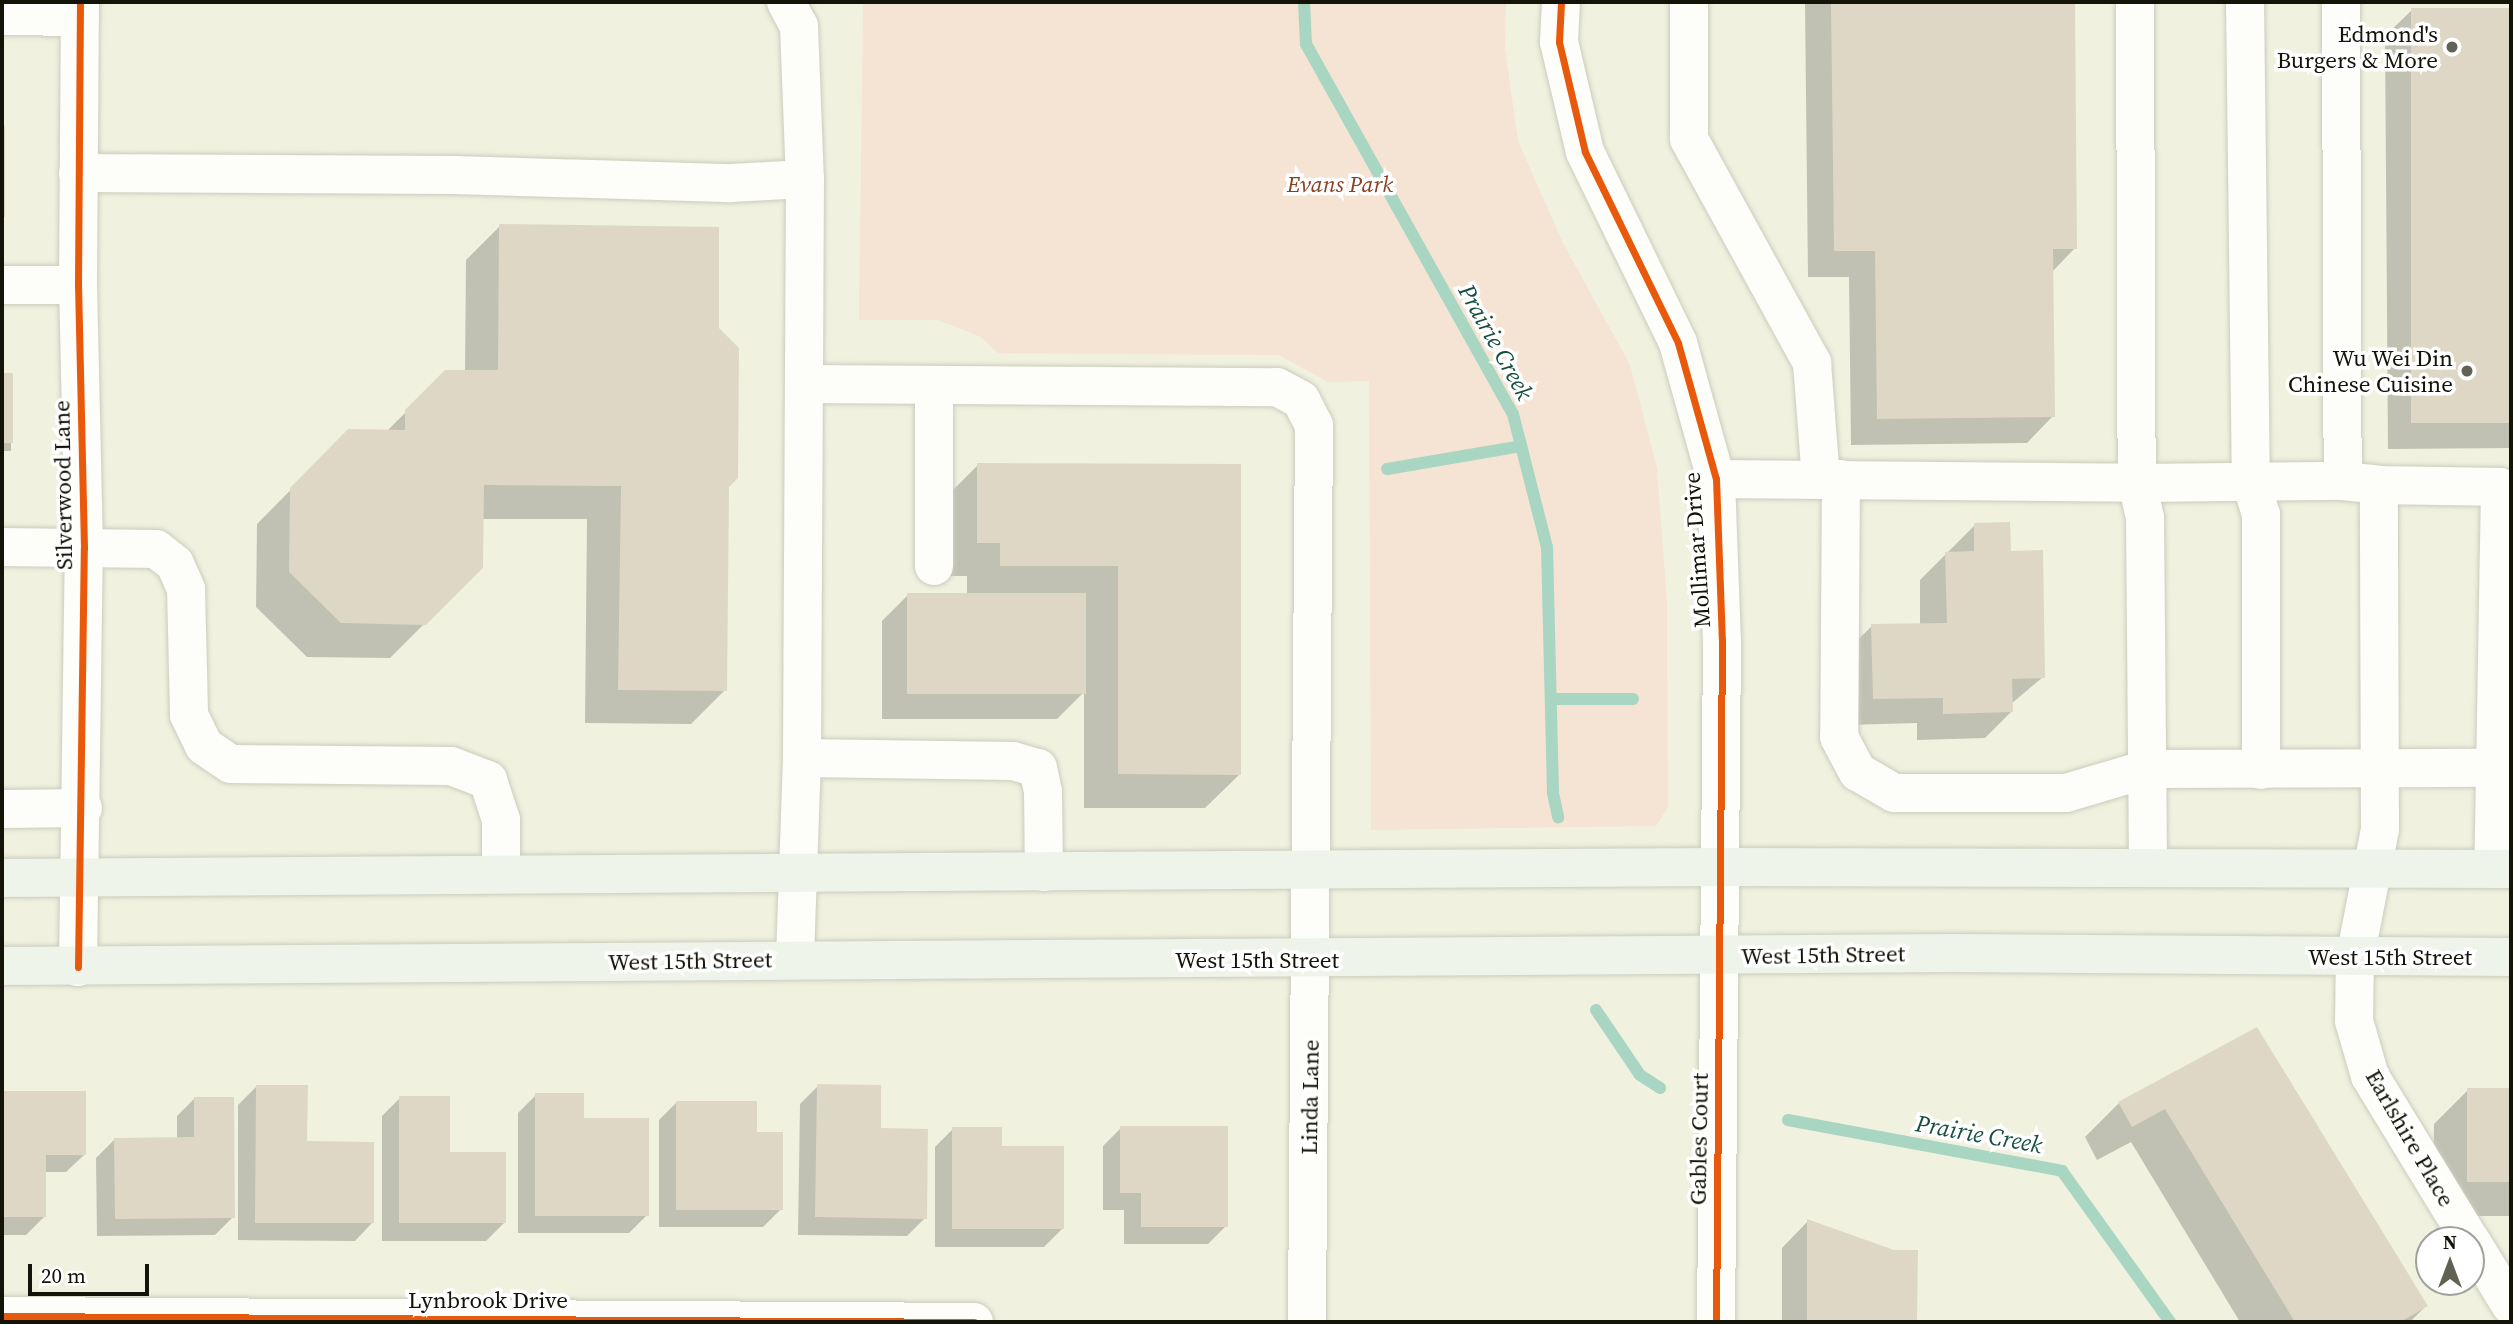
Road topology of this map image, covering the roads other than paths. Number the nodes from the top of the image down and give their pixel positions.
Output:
1 (786, 2) edge
2 (1561, 2) edge
3 (1689, 2) edge
4 (2135, 2) edge
5 (2245, 2) edge
6 (2342, 2) edge
7 (80, 9) edge
8 (2, 16) edge
9 (78, 173) junction
10 (805, 179) junction
11 (2, 285) edge
12 (78, 285) junction
13 (806, 384) junction
14 (934, 385) junction
15 (1716, 479) junction
16 (1831, 479) junction
17 (2251, 482) junction
18 (2137, 483) junction
19 (2361, 483) junction
20 (2506, 486) edge
21 (2, 547) edge
22 (84, 548) junction
23 (933, 565) dead end
24 (2502, 750) edge
25 (802, 758) junction
26 (2379, 768) junction
27 (2147, 769) junction
28 (2261, 770) junction
29 (83, 808) junction
30 (2, 809) edge
31 (1719, 867) junction
32 (2148, 867) junction
33 (2371, 867) junction
34 (2502, 869) edge
35 (1313, 871) junction
36 (1044, 872) junction
37 (501, 874) junction
38 (800, 874) junction
39 (2, 878) edge
40 (81, 879) junction
41 (1719, 956) junction
42 (2511, 957) edge
43 (2355, 958) junction
44 (795, 960) junction
45 (1313, 960) junction
46 (2, 966) edge
47 (78, 967) junction
48 (2471, 1226) edge
49 (2485, 1250) edge
50 (2511, 1306) edge
51 (2, 1316) edge
52 (974, 1322) edge
53 (1307, 1322) edge
54 (1716, 1322) edge

1 - 10 street
2 - 15 street, Mollimar Drive
3 - 16 street
4 - 18 street
5 - 17 street
6 - 19 street, Earlshire Place
7 - 8 street
7 - 9 street, Silverwood Lane
9 - 10 street
9 - 12 street, Silverwood Lane
10 - 13 street
11 - 12 street
12 - 22 street, Silverwood Lane
13 - 14 street, Linda Lane
13 - 25 street
14 - 23 street
14 - 35 street, Linda Lane
15 - 16 street
15 - 31 street, Mollimar Drive
16 - 18 street
16 - 27 street
17 - 18 street
17 - 19 street
17 - 28 street
18 - 27 street
19 - 20 street
19 - 26 street, Earlshire Place
20 - 24 street
21 - 22 street
22 - 29 street, Silverwood Lane
22 - 37 street
24 - 26 street
24 - 34 street
25 - 36 street
25 - 38 street
26 - 28 street
26 - 33 street, Earlshire Place
27 - 28 street
27 - 32 street
29 - 30 street
29 - 40 street, Silverwood Lane
31 - 32 main road
31 - 35 main road
31 - 41 street, Mollimar Drive
32 - 33 main road
33 - 34 main road
33 - 43 street, Earlshire Place
35 - 36 main road
35 - 45 street, Linda Lane
36 - 38 main road
37 - 38 main road
37 - 40 main road
38 - 44 street
39 - 40 main road
40 - 47 street, Silverwood Lane
41 - 43 main road, West 15th Street
41 - 45 main road, West 15th Street
41 - 54 street, Gables Court
42 - 43 main road, West 15th Street
43 - 48 street, Earlshire Place
44 - 45 main road, West 15th Street
44 - 47 main road, West 15th Street
45 - 53 street, Linda Lane
46 - 47 main road, West 15th Street
49 - 50 street, Earlshire Place
51 - 52 street, Lynbrook Drive

